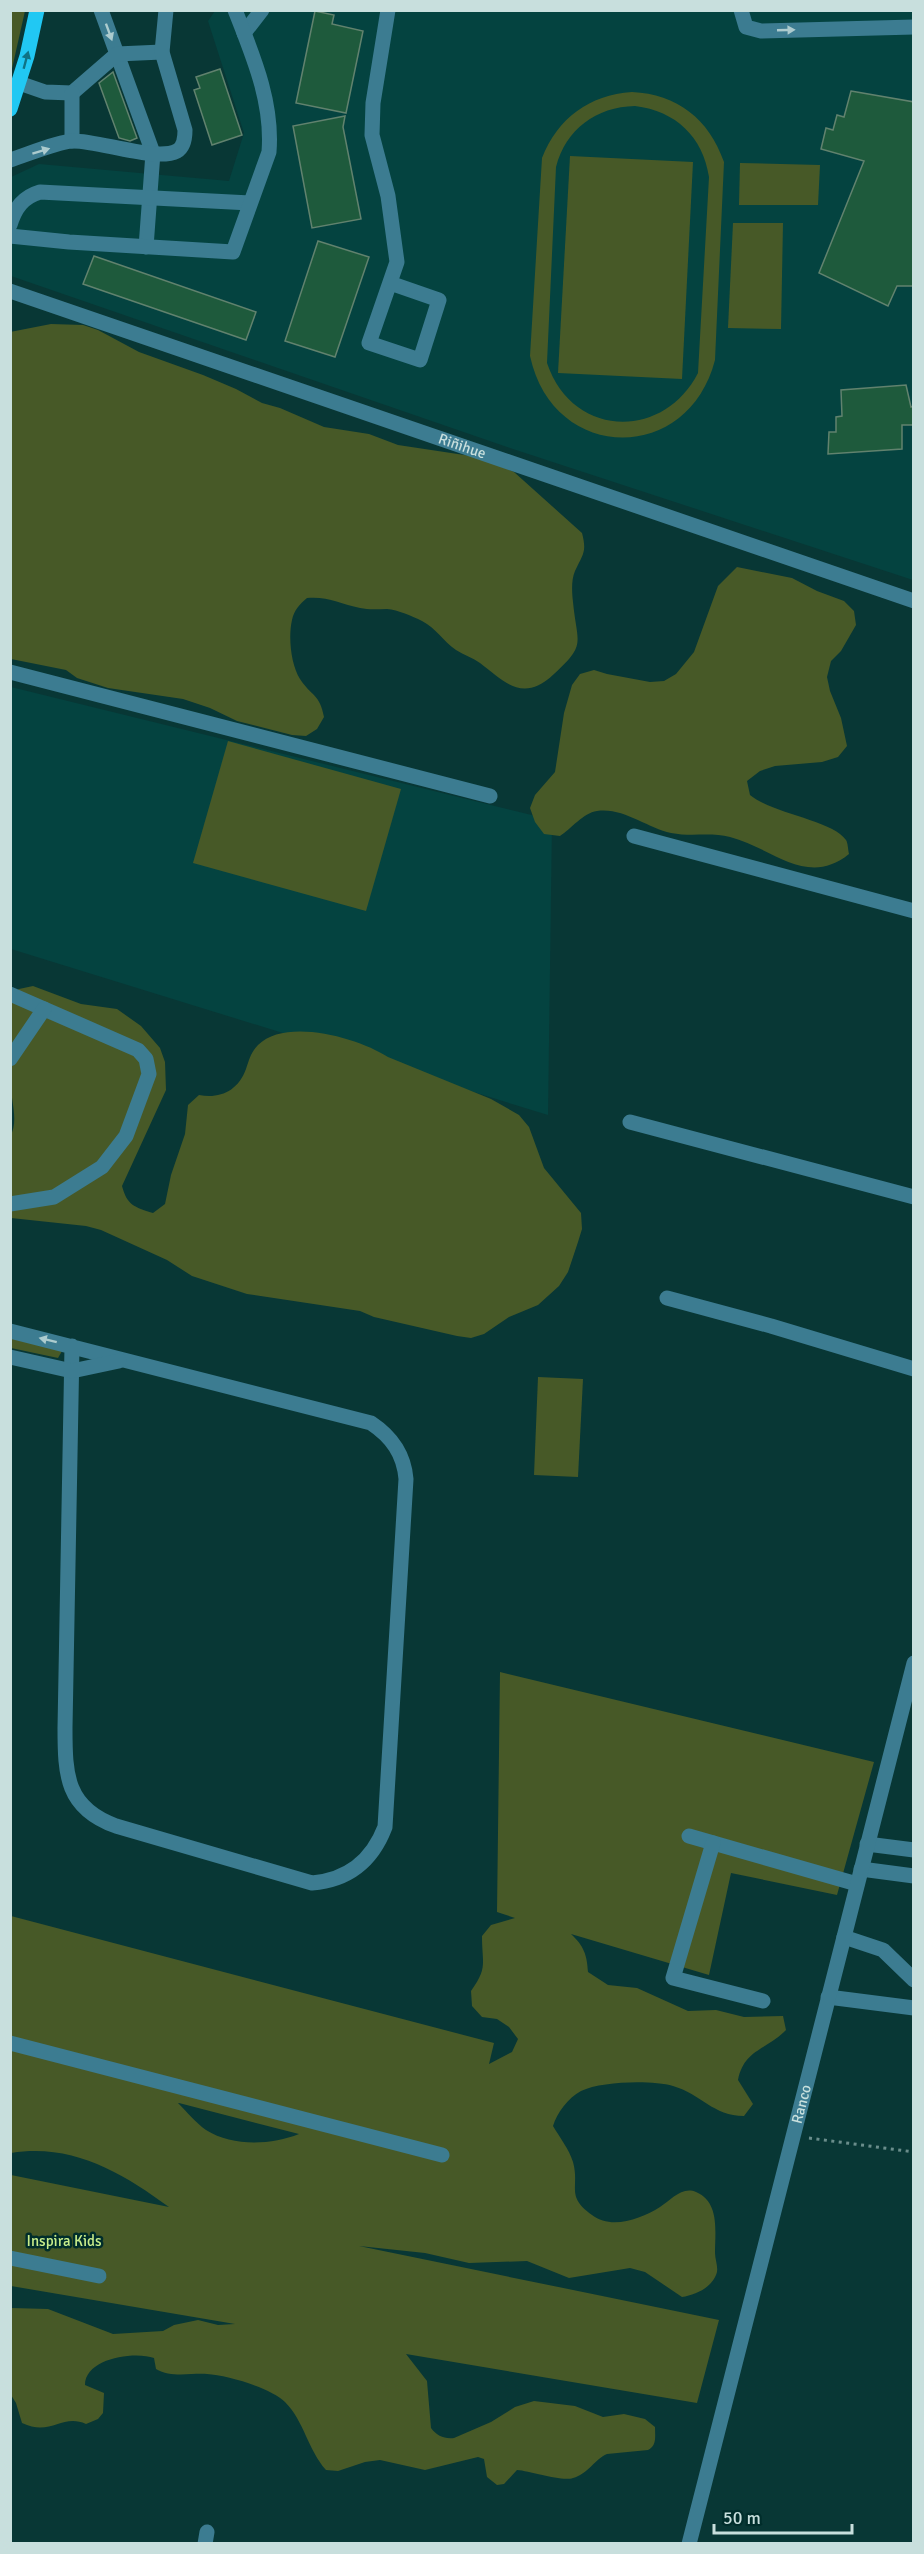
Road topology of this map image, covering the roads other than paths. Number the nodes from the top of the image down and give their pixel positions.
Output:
1 (37, 10) edge
2 (101, 10) edge
3 (166, 10) edge
4 (235, 10) edge
5 (262, 10) edge
6 (388, 10) edge
7 (741, 10) edge
8 (914, 27) edge
9 (244, 33) junction
10 (162, 52) junction
11 (117, 54) junction
12 (19, 83) junction
13 (72, 93) junction
14 (10, 110) edge
15 (72, 141) junction
16 (153, 153) junction
17 (10, 160) edge
18 (148, 197) junction
19 (250, 203) junction
20 (10, 225) edge
21 (10, 236) edge
22 (146, 247) junction
23 (390, 283) junction
24 (10, 291) edge
25 (914, 601) edge
26 (10, 672) edge
27 (490, 796) dead end
28 (634, 836) dead end
29 (914, 911) edge
30 (10, 994) edge
31 (44, 1009) junction
32 (10, 1059) edge
33 (630, 1122) dead end
34 (914, 1197) edge
35 (10, 1204) edge
36 (667, 1298) dead end
37 (10, 1331) edge
38 (72, 1346) junction
39 (10, 1357) edge
40 (125, 1360) junction
41 (914, 1369) edge
42 (72, 1371) junction
43 (914, 1663) edge
44 (688, 1836) dead end
45 (713, 1843) junction
46 (867, 1844) junction
47 (914, 1850) edge
48 (861, 1869) junction
49 (914, 1876) edge
50 (857, 1884) junction
51 (843, 1937) junction
52 (914, 1980) edge
53 (828, 1997) junction
54 (764, 2001) dead end
55 (914, 2007) edge
56 (10, 2043) edge
57 (442, 2155) dead end
58 (10, 2258) edge
59 (99, 2276) dead end
60 (689, 2544) edge

12 -> 1 main road
2 -> 11 street
3 - 10 street
4 - 9 street
5 - 9 street
6 - 23 street
7 -> 8 street
9 - 19 street
10 - 11 street
10 - 16 street
11 - 13 street
11 - 16 street
12 - 13 street
12 - 14 main road
13 - 15 street
15 - 16 street
17 -> 15 street
16 - 18 street
18 - 19 street
18 - 20 street
18 - 22 street
19 - 22 street
21 - 22 street
23 - 23 street
24 - 25 street, Riñihue
26 - 27 street
28 - 29 street
30 - 31 street
31 - 32 street
31 - 35 street
33 - 34 street
36 - 41 street
38 -> 37 street
38 - 40 street
38 - 42 street
39 - 42 street
40 - 42 street
40 - 42 street
43 - 46 street, Ranco
44 - 45 street
45 - 50 street
45 - 54 street
46 - 47 street
46 - 48 street, Ranco
48 - 49 street
48 - 50 street, Ranco
50 - 51 street, Ranco
51 - 52 street
51 - 53 street, Ranco
53 - 55 street
53 - 60 street, Ranco
56 - 57 street
58 - 59 street

